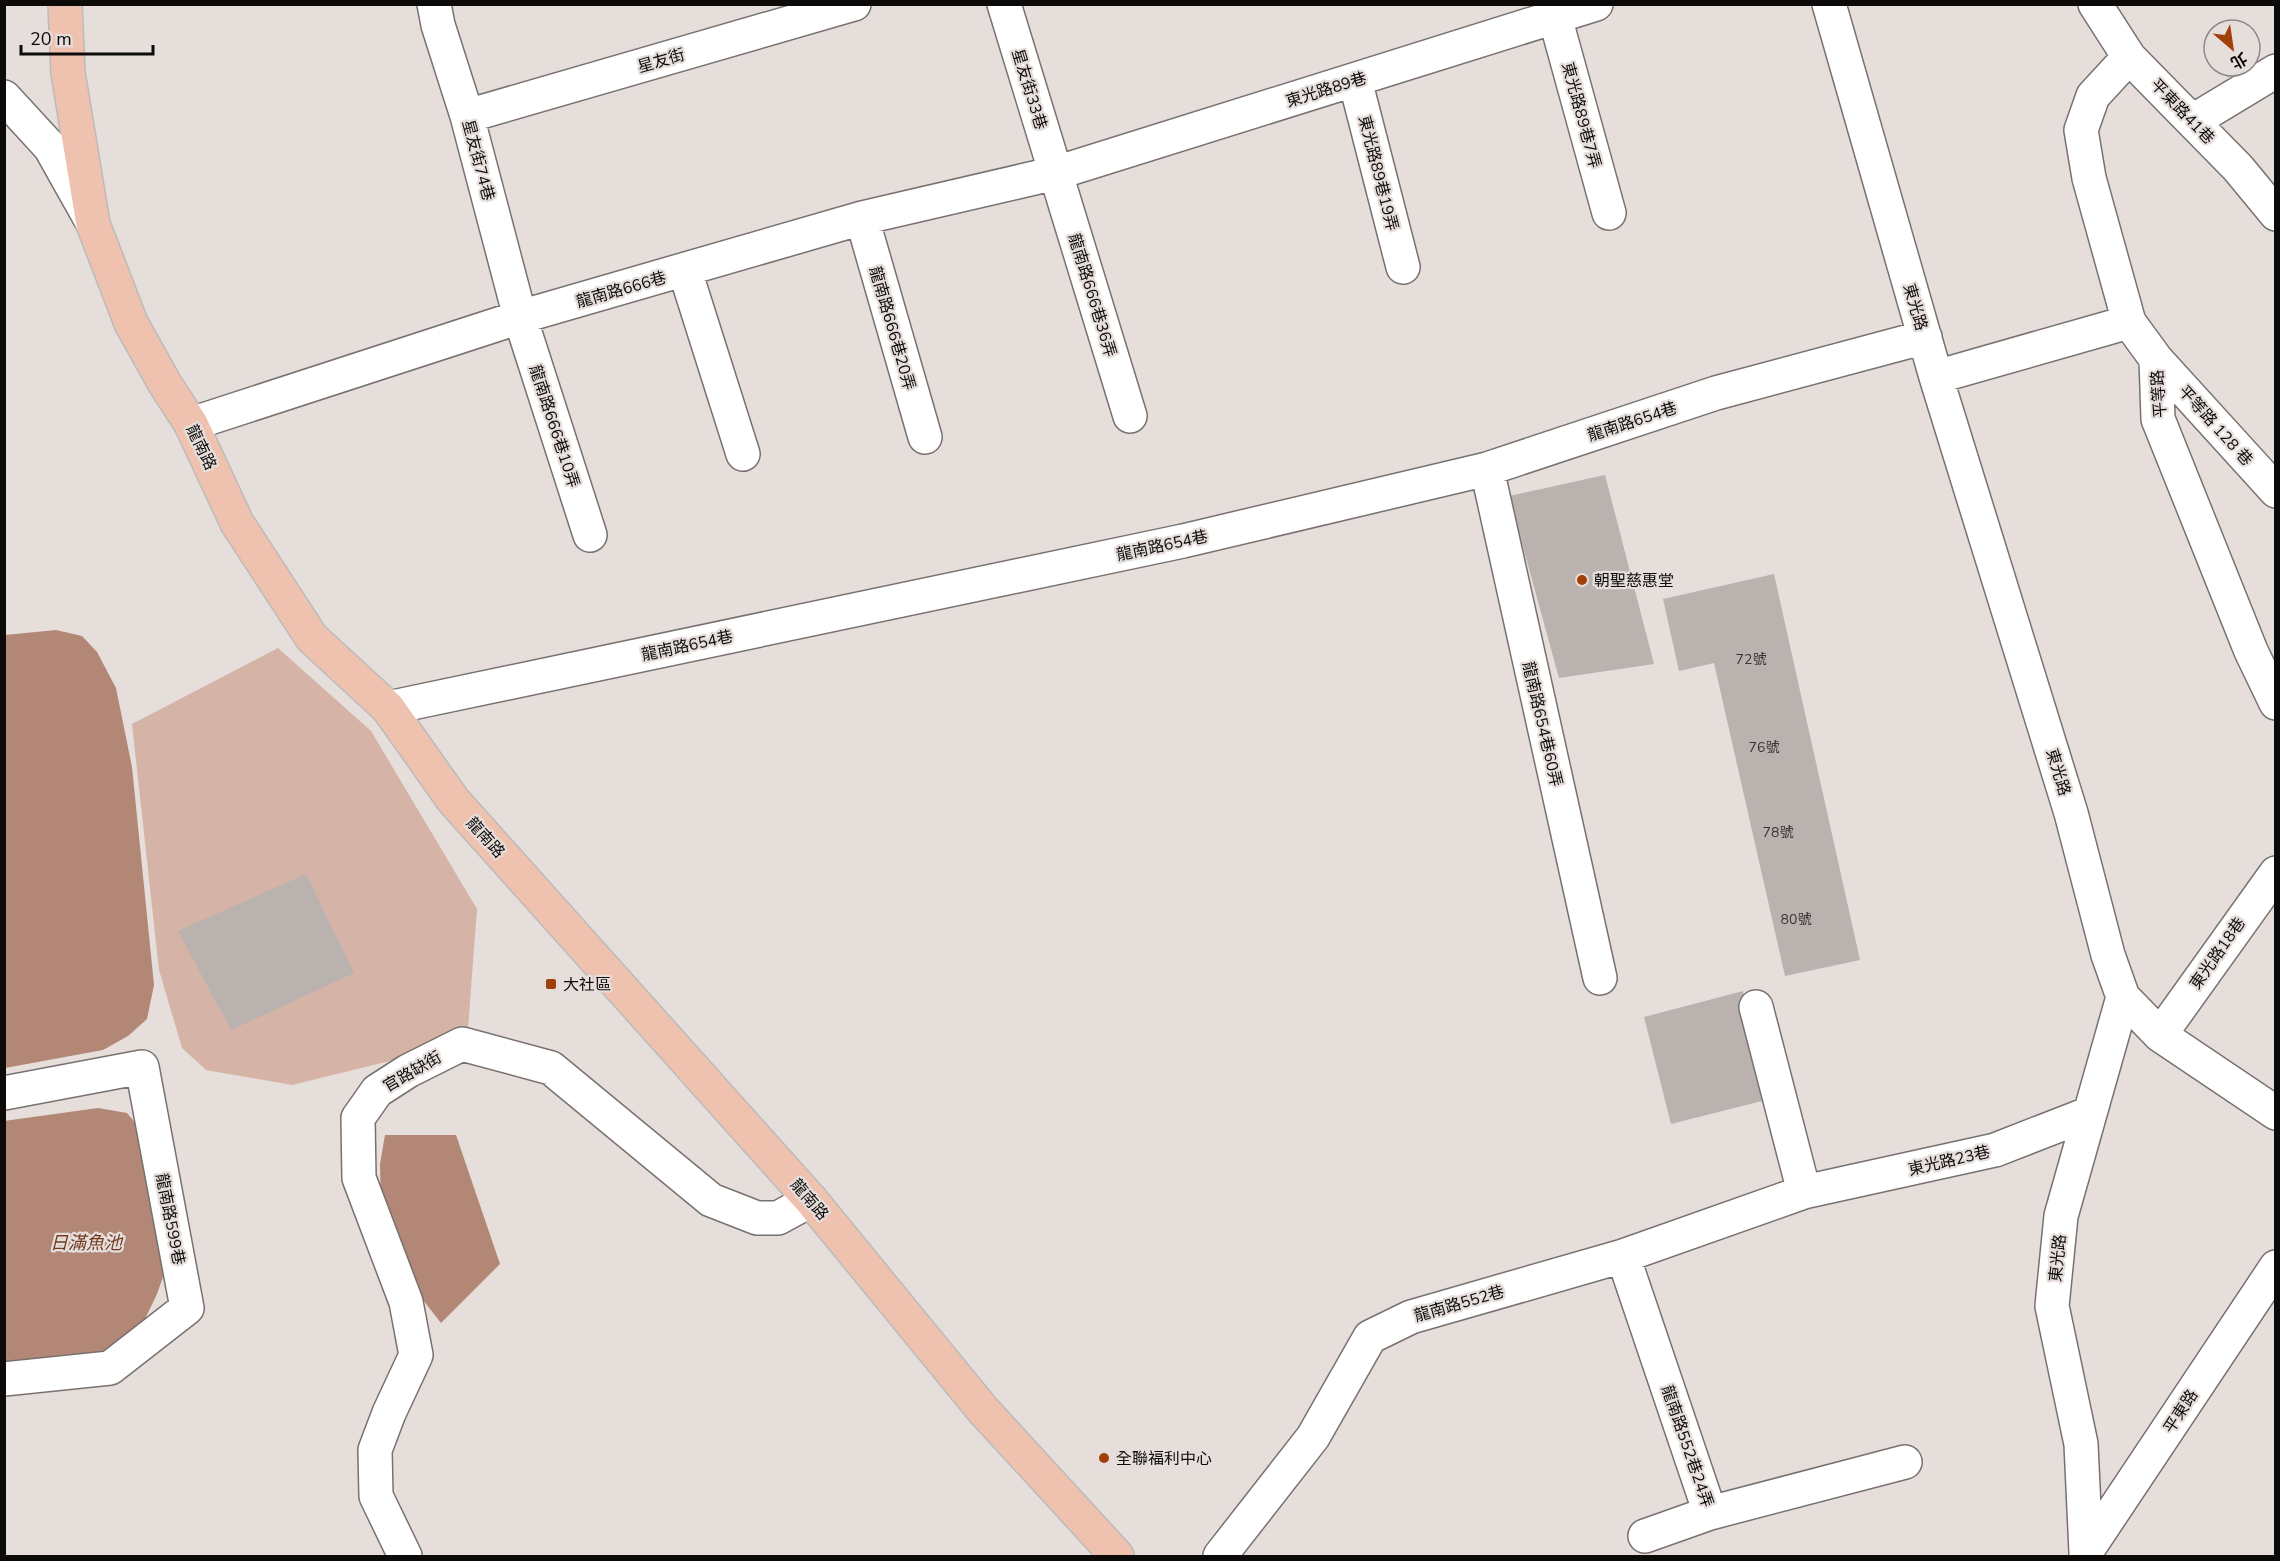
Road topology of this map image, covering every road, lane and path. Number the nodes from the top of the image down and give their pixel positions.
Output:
1 (65, 4) edge
2 (434, 4) edge
3 (854, 4) edge
4 (1005, 4) edge
5 (1596, 4) edge
6 (1829, 4) edge
7 (2095, 4) edge
8 (1555, 17) junction
9 (2129, 57) junction
10 (2276, 71) edge
11 (1355, 80) junction
12 (4, 97) edge
13 (467, 116) junction
14 (2193, 121) junction
15 (1056, 173) junction
16 (1609, 213) dead end
17 (2276, 214) edge
18 (862, 219) junction
19 (93, 224) junction
20 (1403, 267) dead end
21 (685, 271) junction
22 (520, 317) junction
23 (2129, 322) junction
24 (1925, 337) junction
25 (2156, 359) junction
26 (1936, 377) junction
27 (1130, 416) dead end
28 (192, 424) junction
29 (925, 438) dead end
30 (743, 454) dead end
31 (1487, 469) junction
32 (2276, 492) edge
33 (590, 535) dead end
34 (2276, 703) edge
35 (388, 708) junction
36 (2276, 873) edge
37 (1600, 978) dead end
38 (2122, 997) junction
39 (1756, 1007) dead end
40 (2160, 1035) junction
41 (4, 1092) edge
42 (2090, 1113) junction
43 (2276, 1113) edge
44 (1804, 1192) junction
45 (811, 1200) junction
46 (1623, 1257) junction
47 (2276, 1267) edge
48 (4, 1378) edge
49 (1905, 1462) dead end
50 (1710, 1513) junction
51 (1645, 1536) dead end
52 (2086, 1555) edge
53 (405, 1557) edge
54 (1117, 1557) edge
55 (1220, 1557) edge

1 - 19 main road, 龍南路
2 - 13 street, 星友街74巷
3 - 13 street, 星友街
4 - 15 street, 星友街33巷
5 - 8 street, 東光路89巷
6 - 24 street, 東光路
7 - 9 street, 平東路41巷
8 - 11 street, 東光路89巷
8 - 16 street, 東光路89巷7弄
9 - 14 street, 平東路41巷
9 - 23 street, 平等路
10 - 14 street
11 - 15 street, 東光路89巷
11 - 20 street, 東光路89巷19弄
12 - 19 street
13 - 22 street, 星友街74巷
14 - 17 street, 平東路41巷
15 - 18 street, 龍南路666巷
15 - 27 street, 龍南路666巷36弄
18 - 21 street, 龍南路666巷
18 - 29 street, 龍南路666巷20弄
19 - 28 main road, 龍南路
21 - 22 street, 龍南路666巷
21 - 30 street
22 - 28 street, 龍南路666巷
22 - 33 street, 龍南路666巷10弄
23 - 25 street, 平等路
23 - 26 street
24 - 26 street, 東光路
24 - 31 street, 龍南路654巷
25 - 32 street, 平等路 128 巷
25 - 34 street, 平等路
26 - 38 street, 東光路
28 - 35 main road, 龍南路
31 - 35 street, 龍南路654巷
31 - 37 street, 龍南路654巷60弄
35 - 45 main road, 龍南路
36 - 40 street, 東光路18巷
38 - 40 street
38 - 42 street, 東光路
39 - 44 street
40 - 43 street
41 - 48 street, 龍南路599巷
42 - 44 street, 東光路23巷
42 - 52 street, 東光路
44 - 46 street, 龍南路552巷
45 - 53 street, 官路缺街
45 - 54 main road, 龍南路
46 - 50 street, 龍南路552巷24弄
46 - 55 street, 龍南路552巷
47 - 52 street, 平東路
49 - 50 street, 龍南路552巷24弄
50 - 51 street

